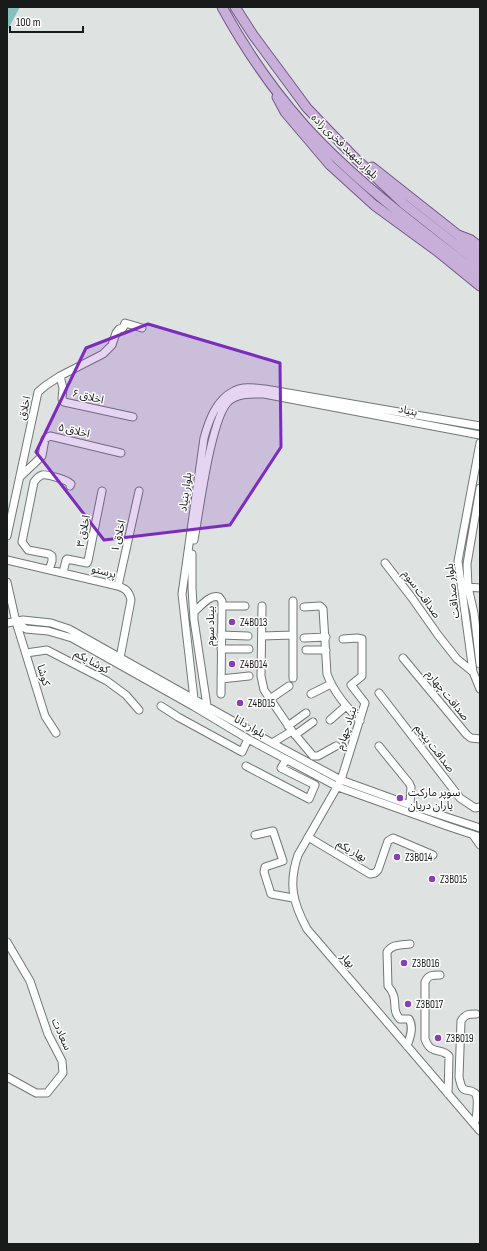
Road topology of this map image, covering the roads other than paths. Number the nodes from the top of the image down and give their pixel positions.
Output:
1 (222, 7) edge
2 (235, 7) edge
3 (264, 74) junction
4 (339, 141) junction
5 (458, 235) junction
6 (480, 247) edge
7 (480, 255) edge
8 (480, 264) edge
9 (480, 275) edge
10 (480, 286) edge
11 (142, 328) dead end
12 (60, 376) junction
13 (332, 404) junction
14 (133, 417) dead end
15 (480, 426) edge
16 (480, 435) edge
17 (480, 443) edge
18 (121, 452) dead end
19 (20, 477) junction
20 (70, 486) dead end
21 (480, 488) edge
22 (102, 491) dead end
23 (139, 491) dead end
24 (7, 536) edge
25 (7, 560) edge
26 (385, 563) dead end
27 (49, 570) junction
28 (63, 573) junction
29 (7, 582) edge
30 (118, 586) junction
31 (468, 587) junction
32 (480, 588) edge
33 (293, 601) dead end
34 (222, 606) junction
35 (245, 606) dead end
36 (262, 606) dead end
37 (304, 607) dead end
38 (477, 613) edge
39 (466, 614) junction
40 (194, 620) junction
41 (16, 622) junction
42 (7, 623) edge
43 (222, 635) junction
44 (293, 635) junction
45 (248, 636) dead end
46 (262, 636) junction
47 (326, 637) junction
48 (304, 638) dead end
49 (343, 639) dead end
50 (249, 649) dead end
51 (221, 650) junction
52 (306, 650) dead end
53 (326, 650) junction
54 (26, 653) junction
55 (120, 658) junction
56 (403, 658) dead end
57 (480, 664) edge
58 (473, 672) junction
59 (248, 676) dead end
60 (293, 678) dead end
61 (221, 679) junction
62 (331, 684) junction
63 (289, 686) dead end
64 (480, 688) edge
65 (379, 693) dead end
66 (221, 694) dead end
67 (311, 694) dead end
68 (270, 699) junction
69 (193, 702) junction
70 (161, 706) dead end
71 (346, 706) junction
72 (139, 710) dead end
73 (206, 710) junction
74 (306, 713) dead end
75 (330, 720) dead end
76 (360, 721) junction
77 (313, 722) dead end
78 (292, 730) junction
79 (56, 733) dead end
80 (248, 739) junction
81 (480, 739) edge
82 (272, 743) junction
83 (336, 746) dead end
84 (379, 746) dead end
85 (286, 760) junction
86 (246, 766) dead end
87 (339, 784) junction
88 (410, 805) junction
89 (480, 807) edge
90 (480, 828) edge
91 (255, 835) dead end
92 (476, 836) edge
93 (308, 837) junction
94 (480, 845) edge
95 (433, 855) dead end
96 (293, 898) junction
97 (7, 942) edge
98 (410, 944) dead end
99 (440, 975) dead end
100 (476, 1014) dead end
101 (407, 1046) junction
102 (7, 1077) edge
103 (448, 1094) junction
104 (474, 1124) junction
105 (480, 1131) edge

1 - 3 main road, بلوار شهید فخری زاده
2 - 4 main road, بلوار شهید فخری زاده
3 - 9 main road, بلوار شهید فخری زاده
3 - 10 main road
4 - 5 main road
4 - 8 main road, بلوار شهید فخری زاده
5 - 6 main road
5 - 7 main road
11 - 12 street, اخلاق
12 - 14 street, اخلاق ۶
12 - 19 street, اخلاق
13 - 15 street
13 - 16 street, بنیاد
13 - 40 street, بلوار بنیاد
13 - 69 street, بلوار بنیاد
17 - 39 street, بلوار صداقت
18 - 19 street, اخلاق ۵
19 - 24 street, اخلاق
20 - 27 street
21 - 31 street, بلوار صداقت
22 - 28 street, اخلاق ۳
23 - 30 street, اخلاق ۱
25 - 27 street, پرستو
26 - 58 street, صداقت سوم
27 - 28 street, پرستو
28 - 30 street, پرستو
29 - 41 street
30 - 55 street, پرستو
31 - 32 street
31 - 38 street, بلوار صداقت
33 - 44 street
34 - 35 street
34 - 40 street, بیناد سوم
34 - 43 street, بیناد سوم
36 - 46 street
37 - 47 street
38 - 39 street
38 - 57 street, بلوار صداقت
39 - 58 street, بلوار صداقت
40 - 73 street, بلوار بنیاد
41 - 42 street
41 - 54 street, کوشا
41 - 55 street, بلوار دانا
41 - 69 street, بلوار دانا
43 - 45 street
43 - 51 street, بیناد سوم
44 - 46 street
44 - 60 street
46 - 68 street
47 - 48 street
47 - 53 street
49 - 76 street, بنیاد چهارم
50 - 51 street
51 - 61 street, بیناد سوم
52 - 53 street
53 - 62 street
54 - 72 street, کوشا یکم
54 - 79 street, کوشا
55 - 69 street, بلوار دانا
56 - 81 street, صداقت چهارم
58 - 64 street, بلوار صداقت
59 - 61 street
61 - 66 street, بیناد سوم
62 - 67 street
62 - 71 street
63 - 68 street
65 - 89 street, صداقت پنجم
68 - 78 street
69 - 73 street, بلوار دانا
70 - 80 street
71 - 75 street
71 - 76 street
73 - 80 street, بلوار دانا
73 - 82 street, بلوار دانا
74 - 78 street
76 - 87 street, بنیاد چهارم
77 - 78 street
78 - 82 street
78 - 83 street
80 - 85 street, بلوار دانا
82 - 87 street, بلوار دانا
84 - 88 street
85 - 86 street
85 - 87 street, بلوار دانا
87 - 88 street, بلوار دانا
87 - 92 street, بلوار دانا
87 - 93 street, بهار
88 - 90 street, بلوار دانا
91 - 96 street
92 - 94 street
93 - 95 street, بهار یکم
93 - 96 street, بهار
96 - 101 street, بهار
97 - 102 street, سعادت
98 - 101 street
99 - 103 street
100 - 104 street
101 - 103 street, بهار
103 - 104 street, بهار
104 - 105 street, بهار

